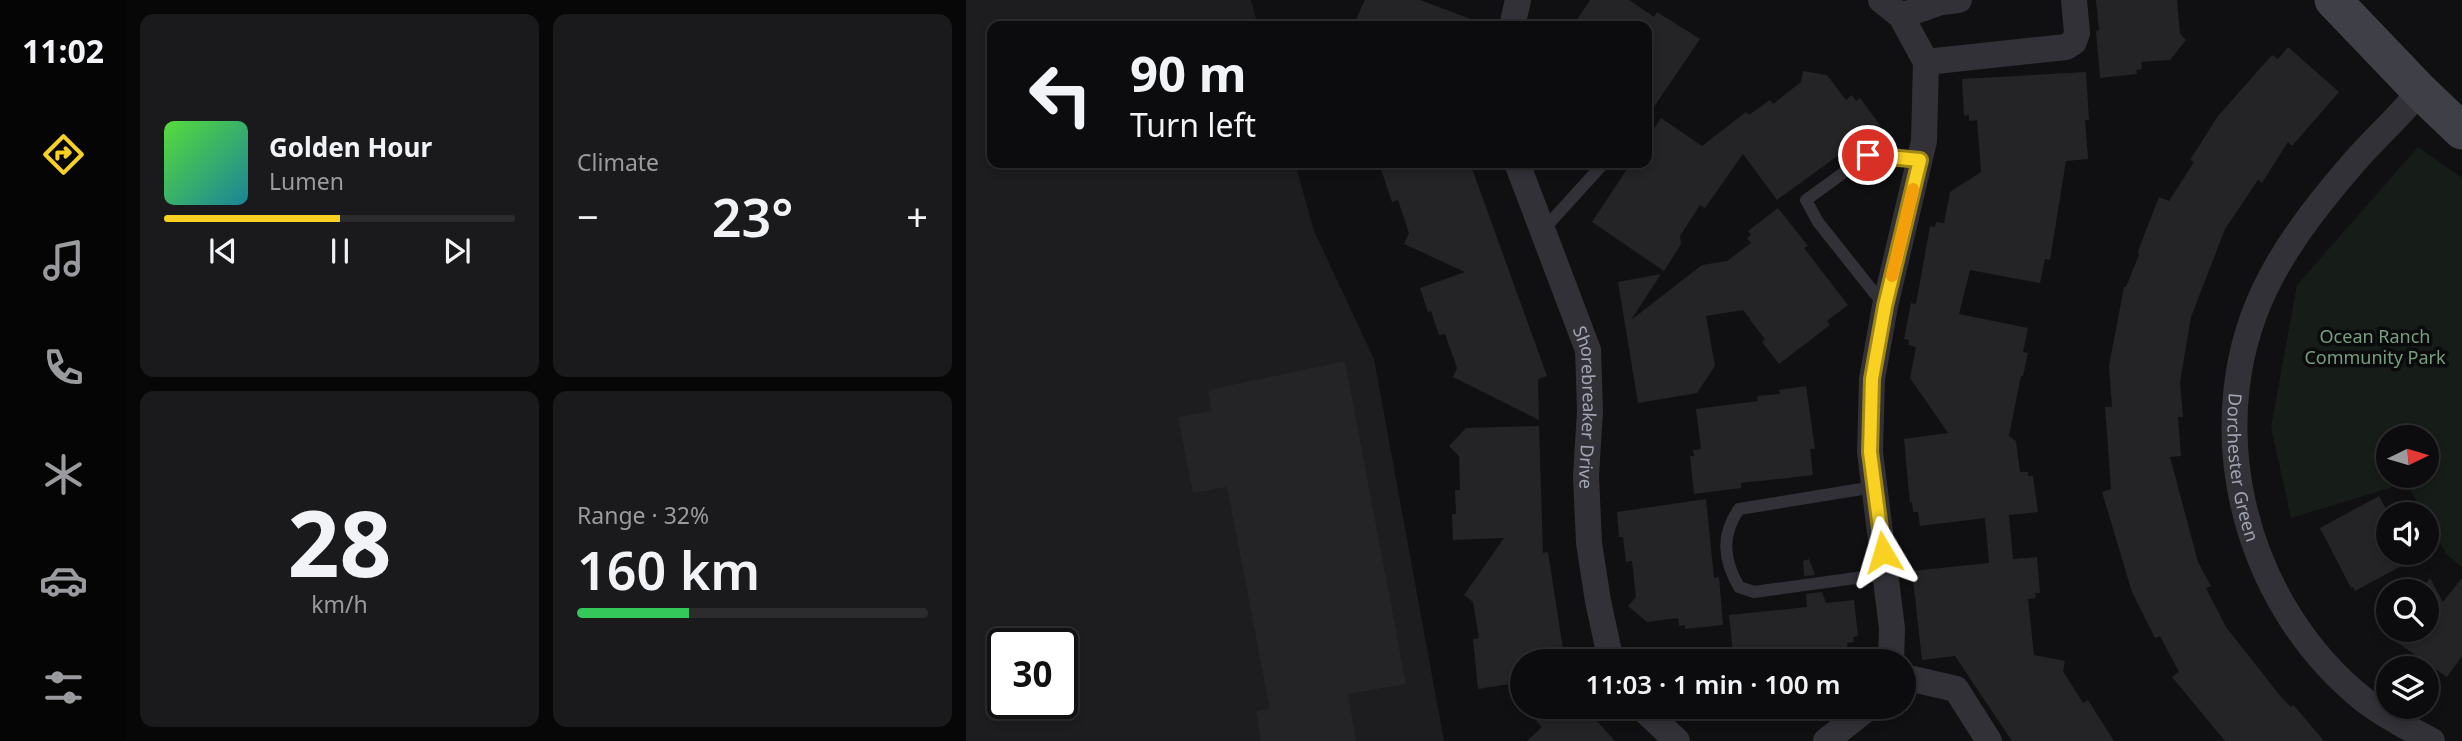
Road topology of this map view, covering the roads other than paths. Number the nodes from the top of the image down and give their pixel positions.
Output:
1 (1518, 0) edge
2 (1881, 0) edge
3 (1959, 0) edge
4 (2074, 0) edge
5 (2333, 0) edge
6 (1901, 16) junction
7 (1513, 21) edge
8 (1926, 62) junction
9 (2420, 91) junction
10 (2462, 131) edge
11 (1920, 160) junction
12 (1519, 168) edge
13 (1600, 168) edge
14 (1542, 232) junction
15 (1885, 306) junction
16 (1874, 487) junction
17 (1885, 573) junction
18 (1608, 649) edge
19 (1891, 649) edge
20 (1916, 680) edge
21 (1654, 719) edge
22 (1854, 719) edge
23 (1677, 741) edge
24 (1826, 741) edge
25 (1989, 741) edge
26 (2432, 741) edge

1 - 7 street
2 - 6 street
3 - 6 street
4 - 8 street
5 - 9 street
6 - 8 street
8 - 11 street
9 - 10 street
9 - 26 street, Dorchester Green
11 - 15 street
11 - 15 lane
12 - 14 street, Shorebreaker Drive
13 - 14 lane
14 - 18 street, Shorebreaker Drive
15 - 16 street
16 - 17 street
16 - 17 lane
17 - 19 street
20 - 25 street
21 - 23 street
22 - 24 street

